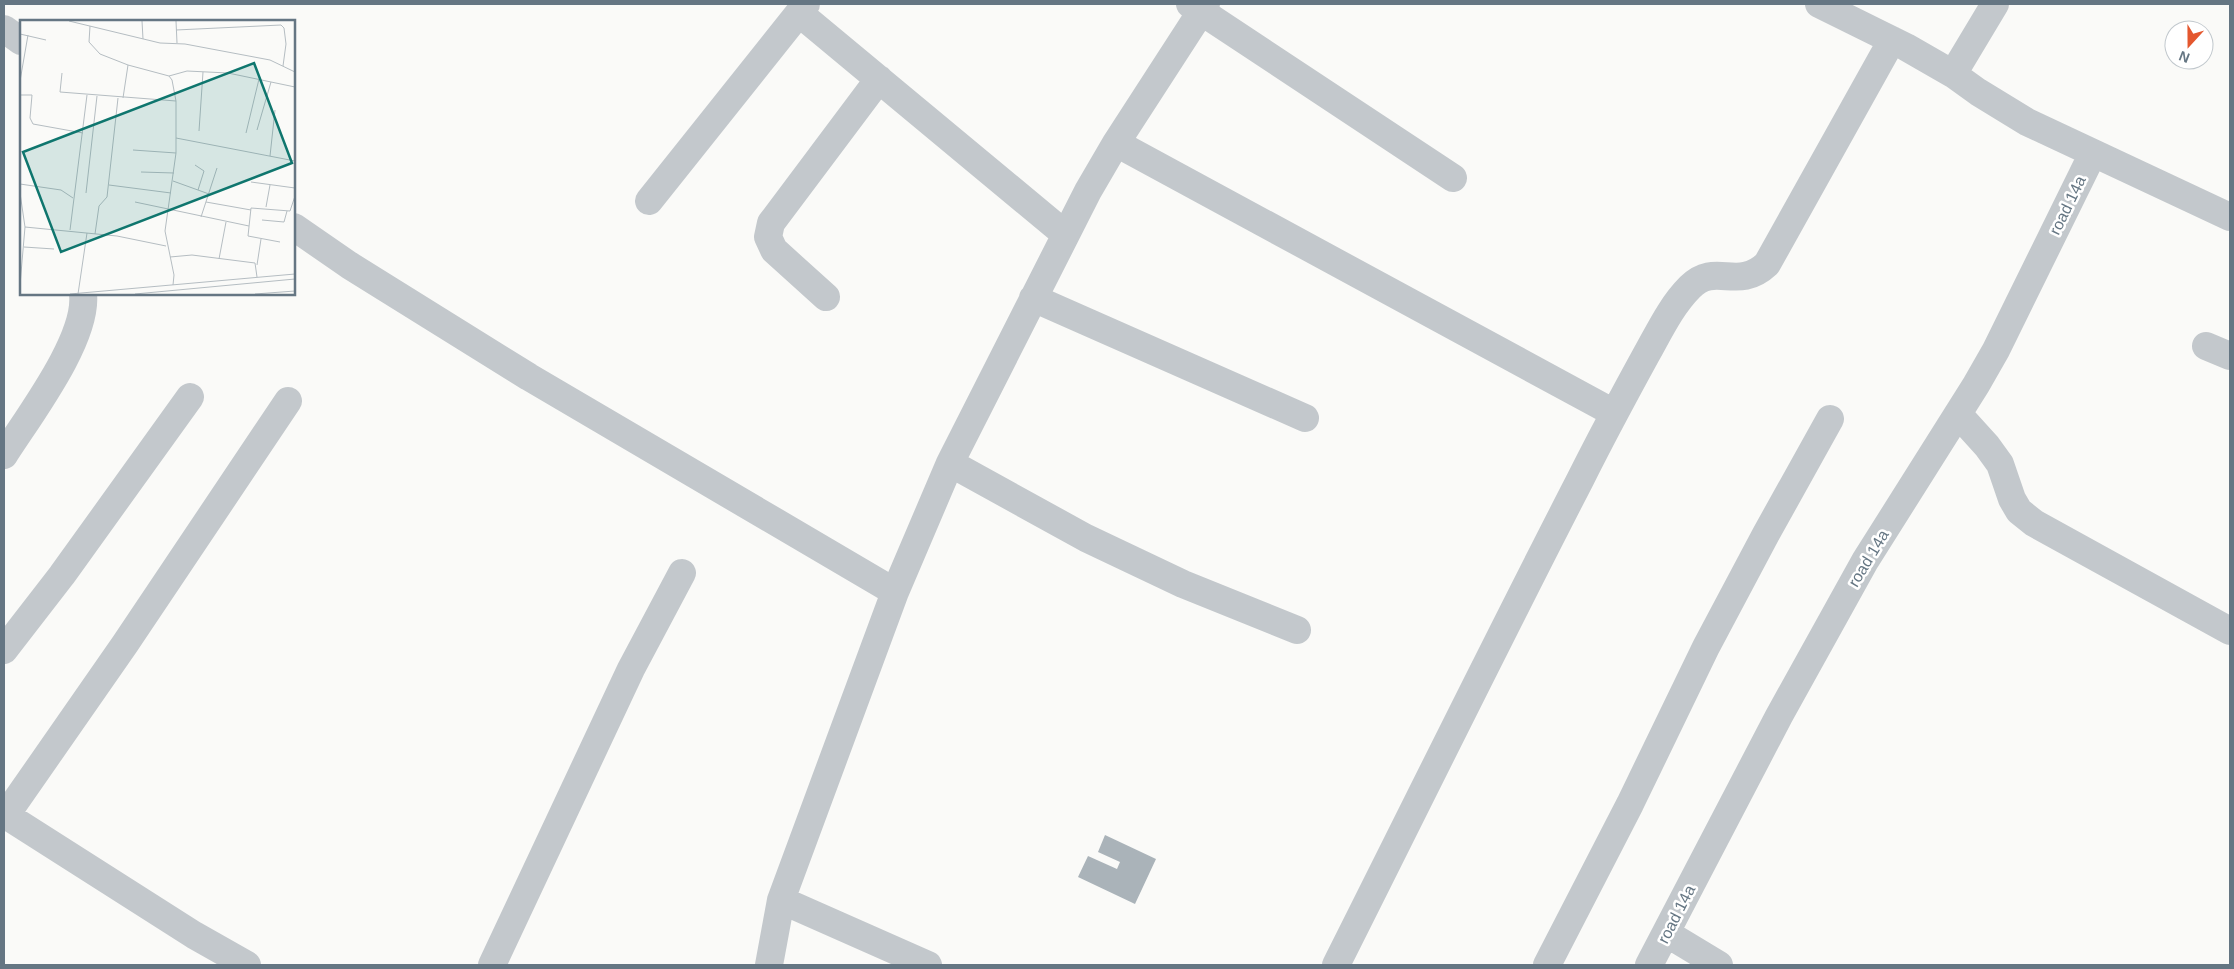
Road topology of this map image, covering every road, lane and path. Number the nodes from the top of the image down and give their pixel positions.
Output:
1 (1818, 4) edge
2 (1995, 4) edge
3 (1199, 6) edge
4 (802, 8) edge
5 (4, 29) edge
6 (20, 39) edge
7 (1892, 40) junction
8 (1953, 74) junction
9 (879, 80) junction
10 (1116, 143) junction
11 (2093, 153) junction
12 (1452, 178) dead end
13 (649, 201) dead end
14 (2230, 217) edge
15 (295, 228) edge
16 (1065, 234) junction
17 (83, 295) edge
18 (826, 298) dead end
19 (1033, 298) junction
20 (190, 397) dead end
21 (288, 401) dead end
22 (1614, 414) junction
23 (1958, 414) junction
24 (1305, 418) dead end
25 (1830, 419) dead end
26 (4, 456) edge
27 (950, 463) junction
28 (682, 574) dead end
29 (895, 592) junction
30 (1297, 630) dead end
31 (2230, 631) edge
32 (4, 650) edge
33 (5, 814) edge
34 (781, 900) junction
35 (1666, 933) junction
36 (247, 965) edge
37 (492, 965) edge
38 (769, 965) edge
39 (928, 965) edge
40 (1336, 965) edge
41 (1547, 965) edge
42 (1649, 965) edge
43 (1719, 965) edge

1 - 7 street
2 - 8 street
3 - 10 street
3 - 12 street
4 - 9 street
4 - 13 street
5 - 6 street
7 - 8 street
7 - 22 street
8 - 11 street
9 - 16 street
9 - 18 street
10 - 16 street
10 - 22 street
11 - 14 street
11 - 23 street, road 14a
15 - 29 street
16 - 19 street
17 - 26 street
19 - 24 street
19 - 27 street
20 - 32 street
21 - 33 street
22 - 40 street
23 - 31 street
23 - 35 street, road 14a
25 - 41 street
27 - 29 street
27 - 30 street
28 - 37 street
29 - 34 street
33 - 36 street
34 - 38 street
34 - 39 street
35 - 42 street, road 14a
35 - 43 street

